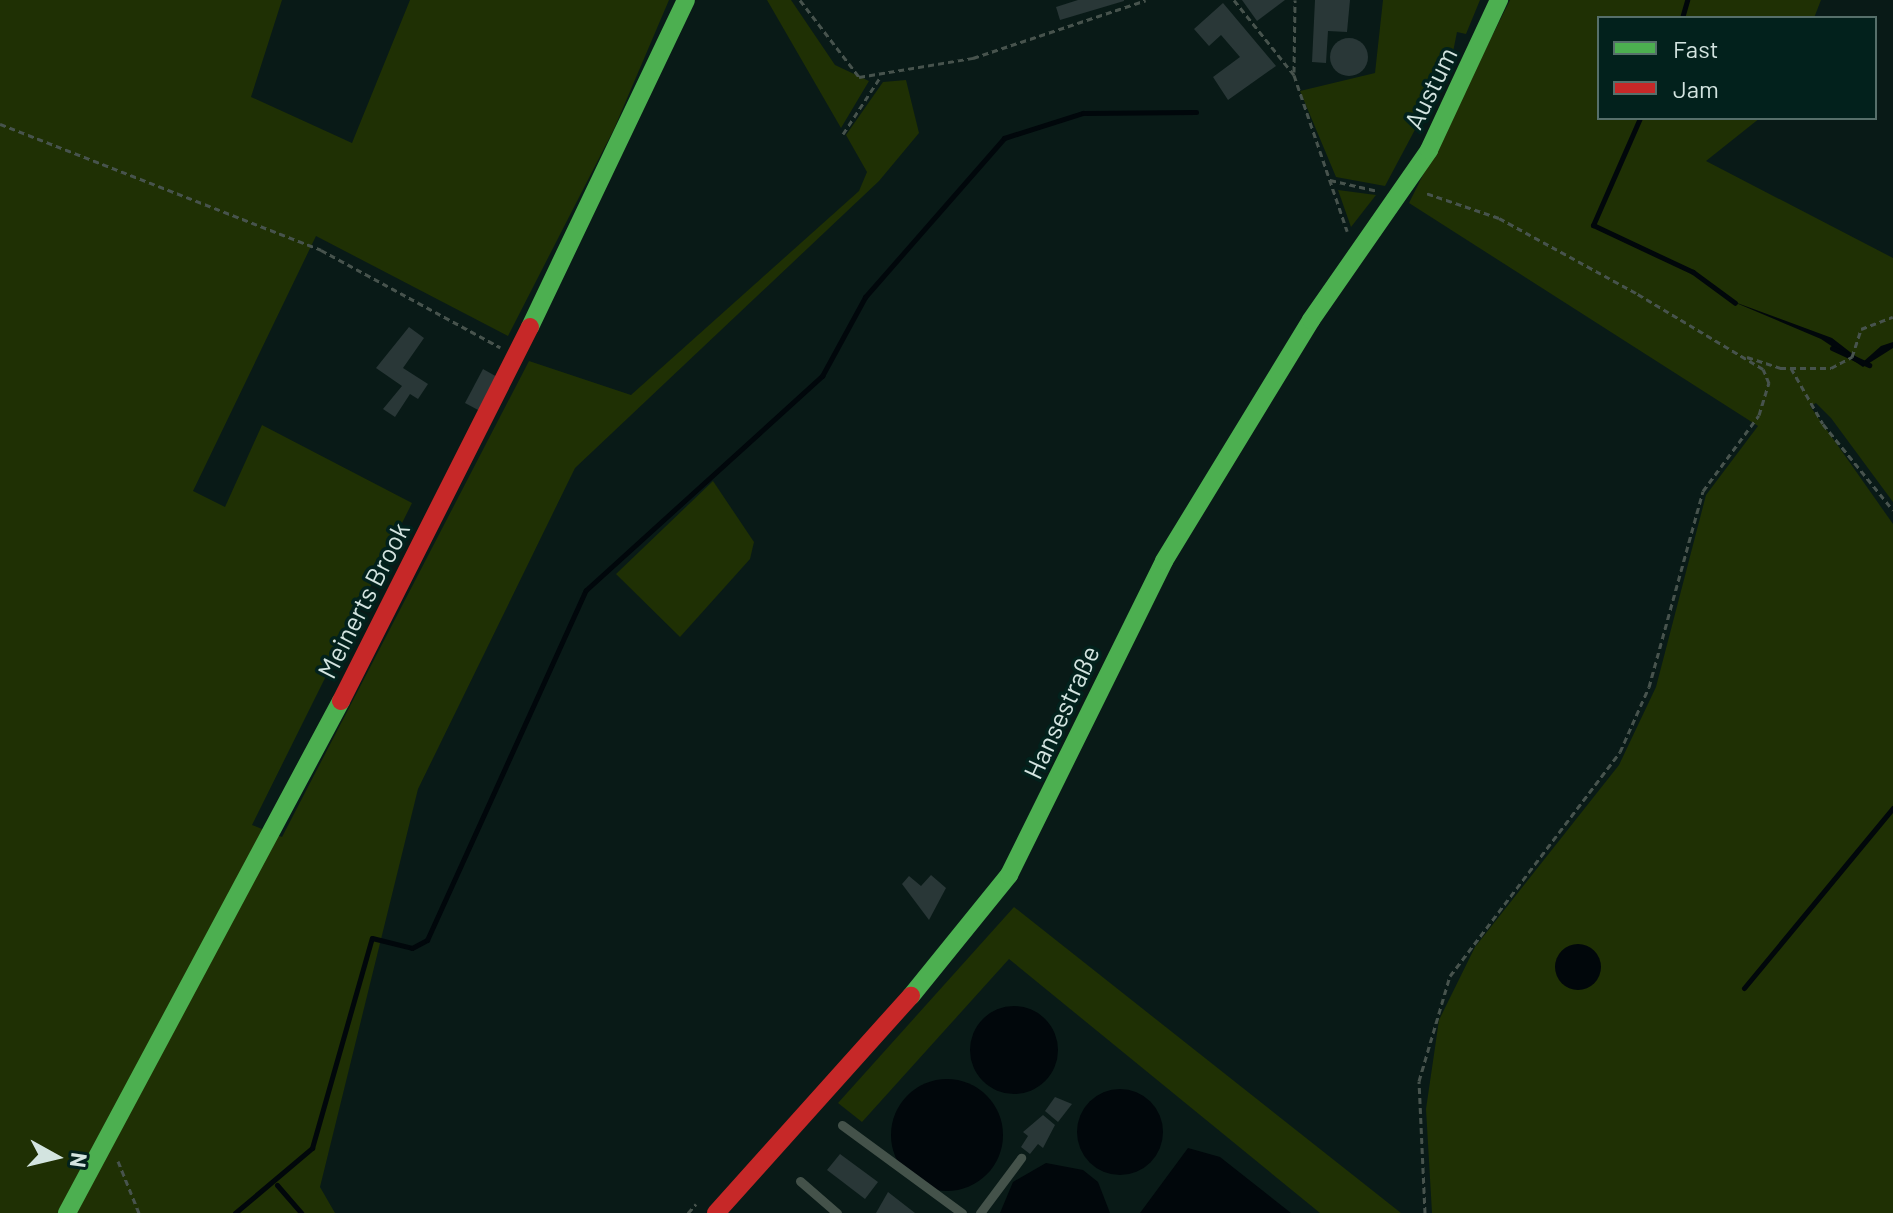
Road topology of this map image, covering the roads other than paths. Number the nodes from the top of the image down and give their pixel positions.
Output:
1 (686, 0) edge
2 (1499, 0) edge
3 (1393, 193) joint
4 (842, 1125) dead end
5 (1021, 1158) dead end
6 (800, 1181) dead end
7 (67, 1213) edge
8 (716, 1213) edge
9 (837, 1213) edge
10 (962, 1213) edge
11 (980, 1213) edge

1 - 7 street, Meinerts Brook
2 - 3 street, Austum
3 - 8 street, Hansestraße
4 - 10 lane
5 - 11 lane
6 - 9 lane

